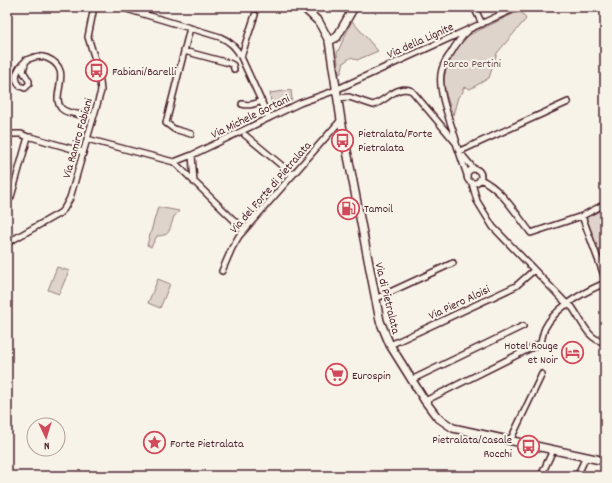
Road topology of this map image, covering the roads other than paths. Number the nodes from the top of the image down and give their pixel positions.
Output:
1 (94, 7) edge
2 (120, 7) edge
3 (303, 7) edge
4 (354, 7) edge
5 (474, 7) edge
6 (514, 8) edge
7 (255, 15) dead end
8 (482, 24) junction
9 (190, 28) junction
10 (472, 28) junction
11 (455, 35) junction
12 (329, 41) junction
13 (458, 42) junction
14 (184, 51) junction
15 (241, 57) junction
16 (26, 60) junction
17 (234, 69) dead end
18 (336, 89) junction
19 (338, 98) junction
20 (262, 101) junction
21 (568, 102) dead end
22 (242, 104) dead end
23 (93, 117) junction
24 (269, 118) junction
25 (341, 120) junction
26 (7, 134) edge
27 (191, 134) dead end
28 (245, 135) dead end
29 (28, 137) junction
30 (87, 138) junction
31 (456, 143) junction
32 (83, 152) junction
33 (460, 153) junction
34 (192, 155) junction
35 (174, 162) junction
36 (474, 169) junction
37 (467, 175) junction
38 (293, 176) junction
39 (480, 179) junction
40 (194, 182) junction
41 (472, 183) junction
42 (7, 202) edge
43 (605, 204) edge
44 (582, 216) junction
45 (244, 230) junction
46 (7, 243) edge
47 (453, 263) dead end
48 (534, 270) junction
49 (222, 271) dead end
50 (605, 278) edge
51 (605, 283) edge
52 (375, 299) junction
53 (567, 304) junction
54 (523, 326) dead end
55 (605, 342) edge
56 (390, 345) junction
57 (542, 374) dead end
58 (411, 380) junction
59 (425, 401) junction
60 (510, 441) junction
61 (553, 450) junction
62 (586, 457) junction
63 (605, 461) edge
64 (541, 476) edge
65 (577, 476) edge

1 - 23 street, Via Ramiro Fabiani
2 - 9 street
3 - 12 street, Via di Pietralata
4 - 12 street
5 - 8 street
6 - 8 street, Via della Lignite
7 - 15 street
8 - 10 street, Via della Lignite
9 - 14 street
9 - 15 street
10 - 11 street, Via della Lignite
10 - 13 street
11 - 13 street
11 - 18 street, Via della Lignite
12 - 18 street, Via di Pietralata
13 - 31 street
14 - 17 street
14 - 27 street
15 - 20 street
16 - 16 street
16 - 23 street
18 - 19 street, Via di Pietralata
18 - 24 street, Via Michele Gortani
19 - 25 street, Via di Pietralata
19 - 31 street
20 - 22 street
20 - 24 street
21 - 33 street
23 - 30 street, Via Ramiro Fabiani
24 - 34 street, Via Michele Gortani
25 - 38 street, Via del Forte di Pietralata
25 - 52 street, Via di Pietralata
26 - 29 street
28 - 38 street
29 - 32 street
29 - 42 street
30 - 32 street, Via Ramiro Fabiani
30 - 35 street
31 - 33 street
32 - 46 street, Via Ramiro Fabiani
33 - 36 street
33 - 37 street
34 - 35 street, Via Michele Gortani
34 - 40 street
35 - 40 street
36 - 37 street
36 - 39 street
37 - 41 street
38 - 45 street, Via del Forte di Pietralata
39 - 41 street
39 - 44 street
40 - 45 street
41 - 48 street
43 - 44 street
44 - 50 street
45 - 49 street, Via del Forte di Pietralata
47 - 52 street
48 - 53 street
48 - 56 street, Via Piero Aloisi
51 - 53 street
52 - 56 street, Via di Pietralata
53 - 55 street
53 - 59 street
54 - 58 street
56 - 58 street, Via di Pietralata
57 - 60 street
58 - 59 street, Via di Pietralata
59 - 60 street, Via di Pietralata
60 - 61 street, Via di Pietralata
61 - 62 street, Via di Pietralata
61 - 64 street
62 - 63 street, Via di Pietralata
62 - 65 street

